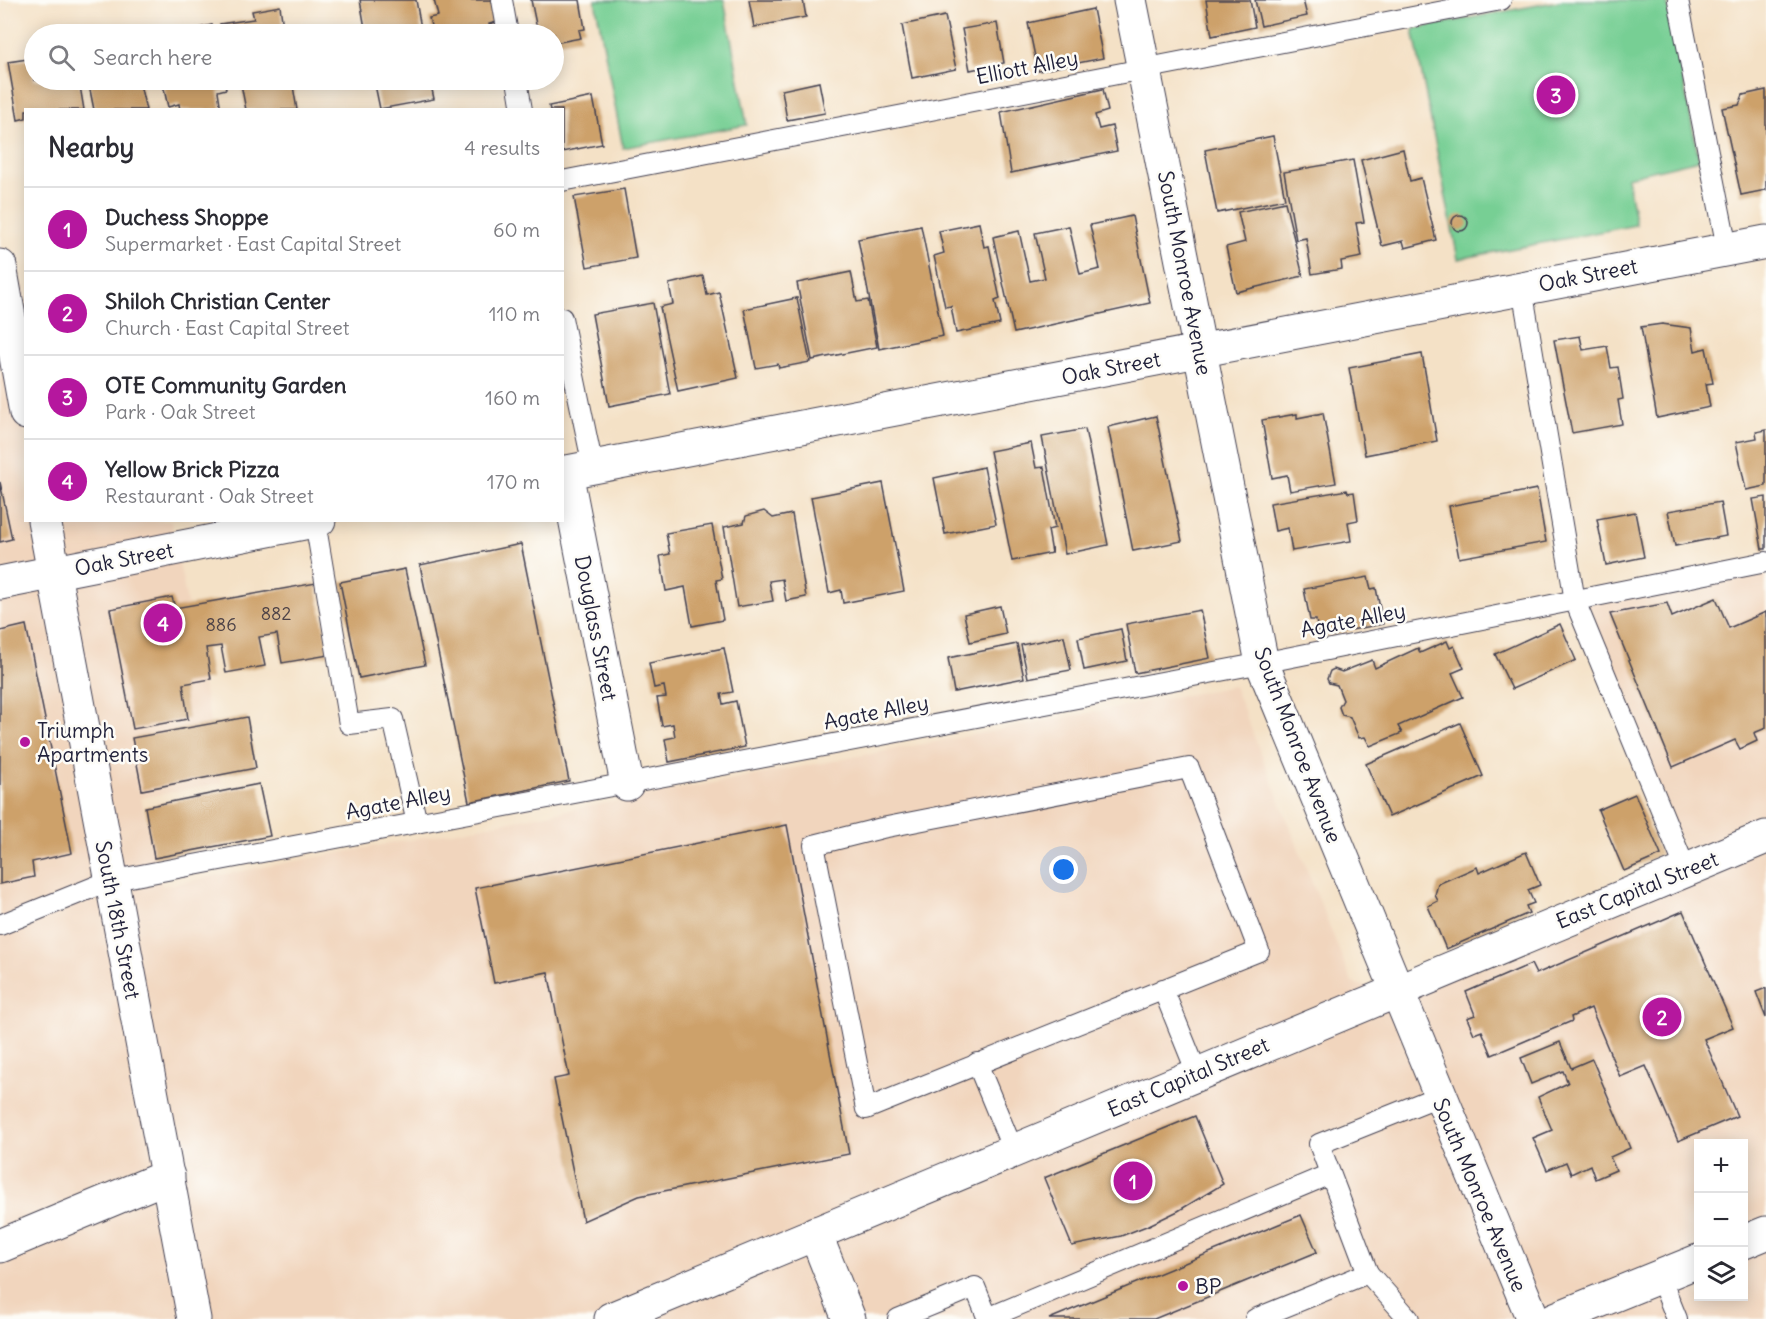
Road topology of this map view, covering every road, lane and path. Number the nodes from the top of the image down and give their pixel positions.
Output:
1 (502, 0) edge
2 (1130, 0) edge
3 (1501, 0) edge
4 (1678, 0) edge
5 (506, 24) edge
6 (1144, 69) junction
7 (519, 90) edge
8 (522, 108) edge
9 (564, 181) edge
10 (1766, 242) edge
11 (1727, 248) junction
12 (8, 283) edge
13 (1522, 288) junction
14 (564, 344) edge
15 (1201, 351) junction
16 (24, 399) edge
17 (574, 471) edge
18 (44, 522) edge
19 (312, 522) edge
20 (317, 522) edge
21 (1766, 562) edge
22 (52, 573) junction
23 (0, 583) edge
24 (1575, 601) junction
25 (1262, 663) junction
26 (627, 784) junction
27 (417, 823) junction
28 (1766, 837) edge
29 (1686, 870) junction
30 (109, 881) junction
31 (0, 925) edge
32 (1163, 989) junction
33 (1395, 990) junction
34 (977, 1063) junction
35 (1197, 1073) junction
36 (1439, 1096) junction
37 (1012, 1150) junction
38 (1330, 1174) junction
39 (168, 1176) junction
40 (815, 1233) junction
41 (1766, 1233) edge
42 (1748, 1240) edge
43 (0, 1246) edge
44 (1694, 1263) edge
45 (1368, 1273) junction
46 (1660, 1277) junction
47 (988, 1318) edge
48 (194, 1319) edge
49 (611, 1319) edge
50 (849, 1319) edge
51 (898, 1319) edge
52 (1255, 1319) edge
53 (1409, 1319) edge
54 (1533, 1319) edge
55 (1555, 1319) edge
56 (1677, 1319) edge

1 - 5 lane
2 - 6 street, South Monroe Avenue
3 - 6 lane, Elliott Alley
4 - 11 lane
6 - 9 lane, Elliott Alley
6 - 15 street, South Monroe Avenue
7 - 8 lane
10 - 11 street, Oak Street
11 - 13 street, Oak Street
12 - 16 street
13 - 15 street, Oak Street
13 - 24 lane
14 - 17 lane
15 - 17 street, Oak Street
15 - 25 street, South Monroe Avenue
17 - 26 street, Douglass Street
18 - 22 street, South 18th Street
19 - 22 street, Oak Street
20 - 27 lane
21 - 24 lane, Agate Alley
22 - 23 street, Oak Street
22 - 30 street, South 18th Street
24 - 25 lane, Agate Alley
24 - 29 lane
25 - 26 lane, Agate Alley
25 - 33 street, South Monroe Avenue
26 - 27 lane, Agate Alley
27 - 30 lane, Agate Alley
28 - 29 street, East Capital Street
29 - 33 street, East Capital Street
30 - 31 lane, Agate Alley
30 - 39 street, South 18th Street
32 - 34 lane
32 - 34 lane
32 - 35 lane
33 - 35 street, East Capital Street
33 - 36 street, South Monroe Avenue
34 - 37 lane
35 - 37 street, East Capital Street
36 - 38 lane
36 - 54 street, South Monroe Avenue
37 - 40 street, East Capital Street
38 - 45 lane
38 - 47 lane
39 - 43 street
39 - 48 street, South 18th Street
40 - 49 street, East Capital Street
40 - 50 street
41 - 42 street
44 - 46 street
45 - 52 lane
45 - 53 lane
46 - 55 street
46 - 56 lane
47 - 51 lane

